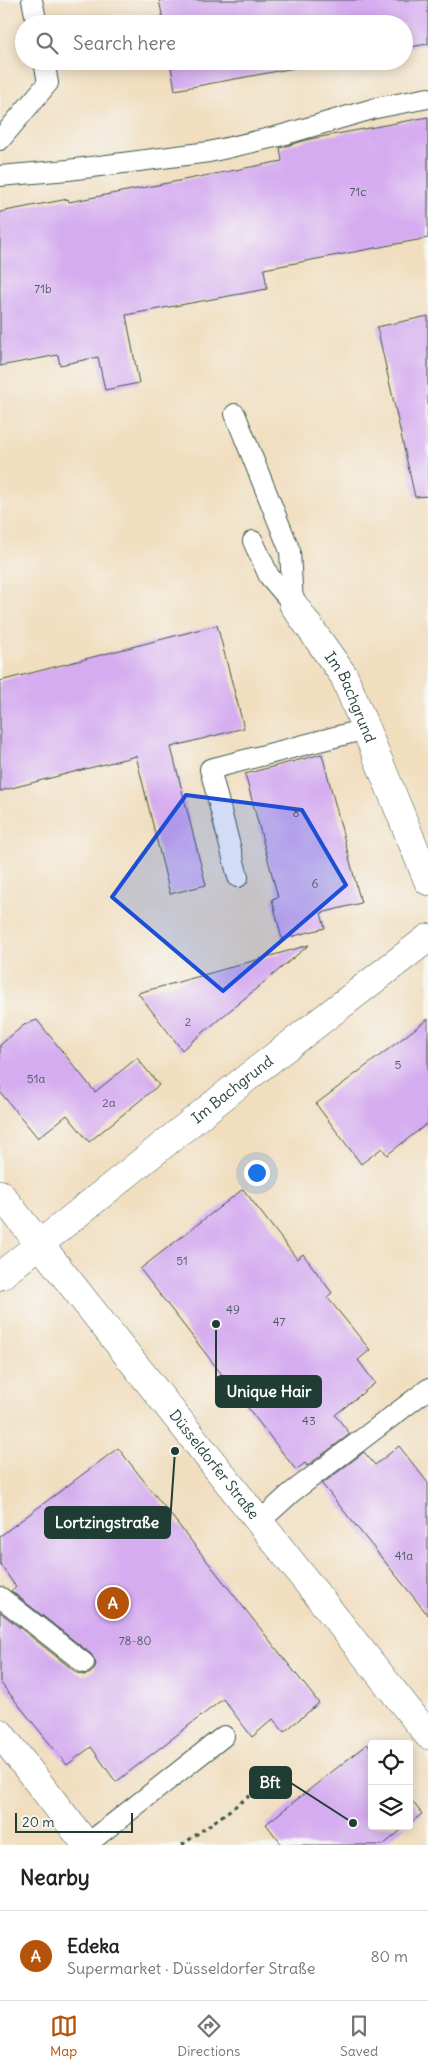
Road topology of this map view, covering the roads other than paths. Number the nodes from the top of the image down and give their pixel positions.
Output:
1 (32, 0) edge
2 (35, 15) edge
3 (46, 70) edge
4 (428, 98) edge
5 (0, 140) edge
6 (0, 176) edge
7 (234, 414) dead end
8 (253, 541) dead end
9 (294, 604) junction
10 (366, 730) junction
11 (238, 877) dead end
12 (428, 881) edge
13 (428, 938) edge
14 (0, 1194) edge
15 (39, 1244) junction
16 (0, 1276) edge
17 (428, 1389) edge
18 (259, 1522) junction
19 (0, 1597) edge
20 (84, 1663) dead end
21 (0, 1733) edge
22 (428, 1735) edge
23 (224, 1736) dead end
24 (86, 1845) edge

1 - 2 lane
3 - 5 lane
4 - 6 lane
7 - 9 lane
8 - 9 lane
9 - 10 street, Im Bachgrund
10 - 11 lane
10 - 12 street, Im Bachgrund
13 - 15 street, Im Bachgrund
14 - 15 street, Düsseldorfer Straße
15 - 16 street, Im Bachgrund
15 - 18 street, Düsseldorfer Straße
17 - 18 lane
18 - 22 street, Düsseldorfer Straße
19 - 20 lane
21 - 24 street
23 - 24 lane

